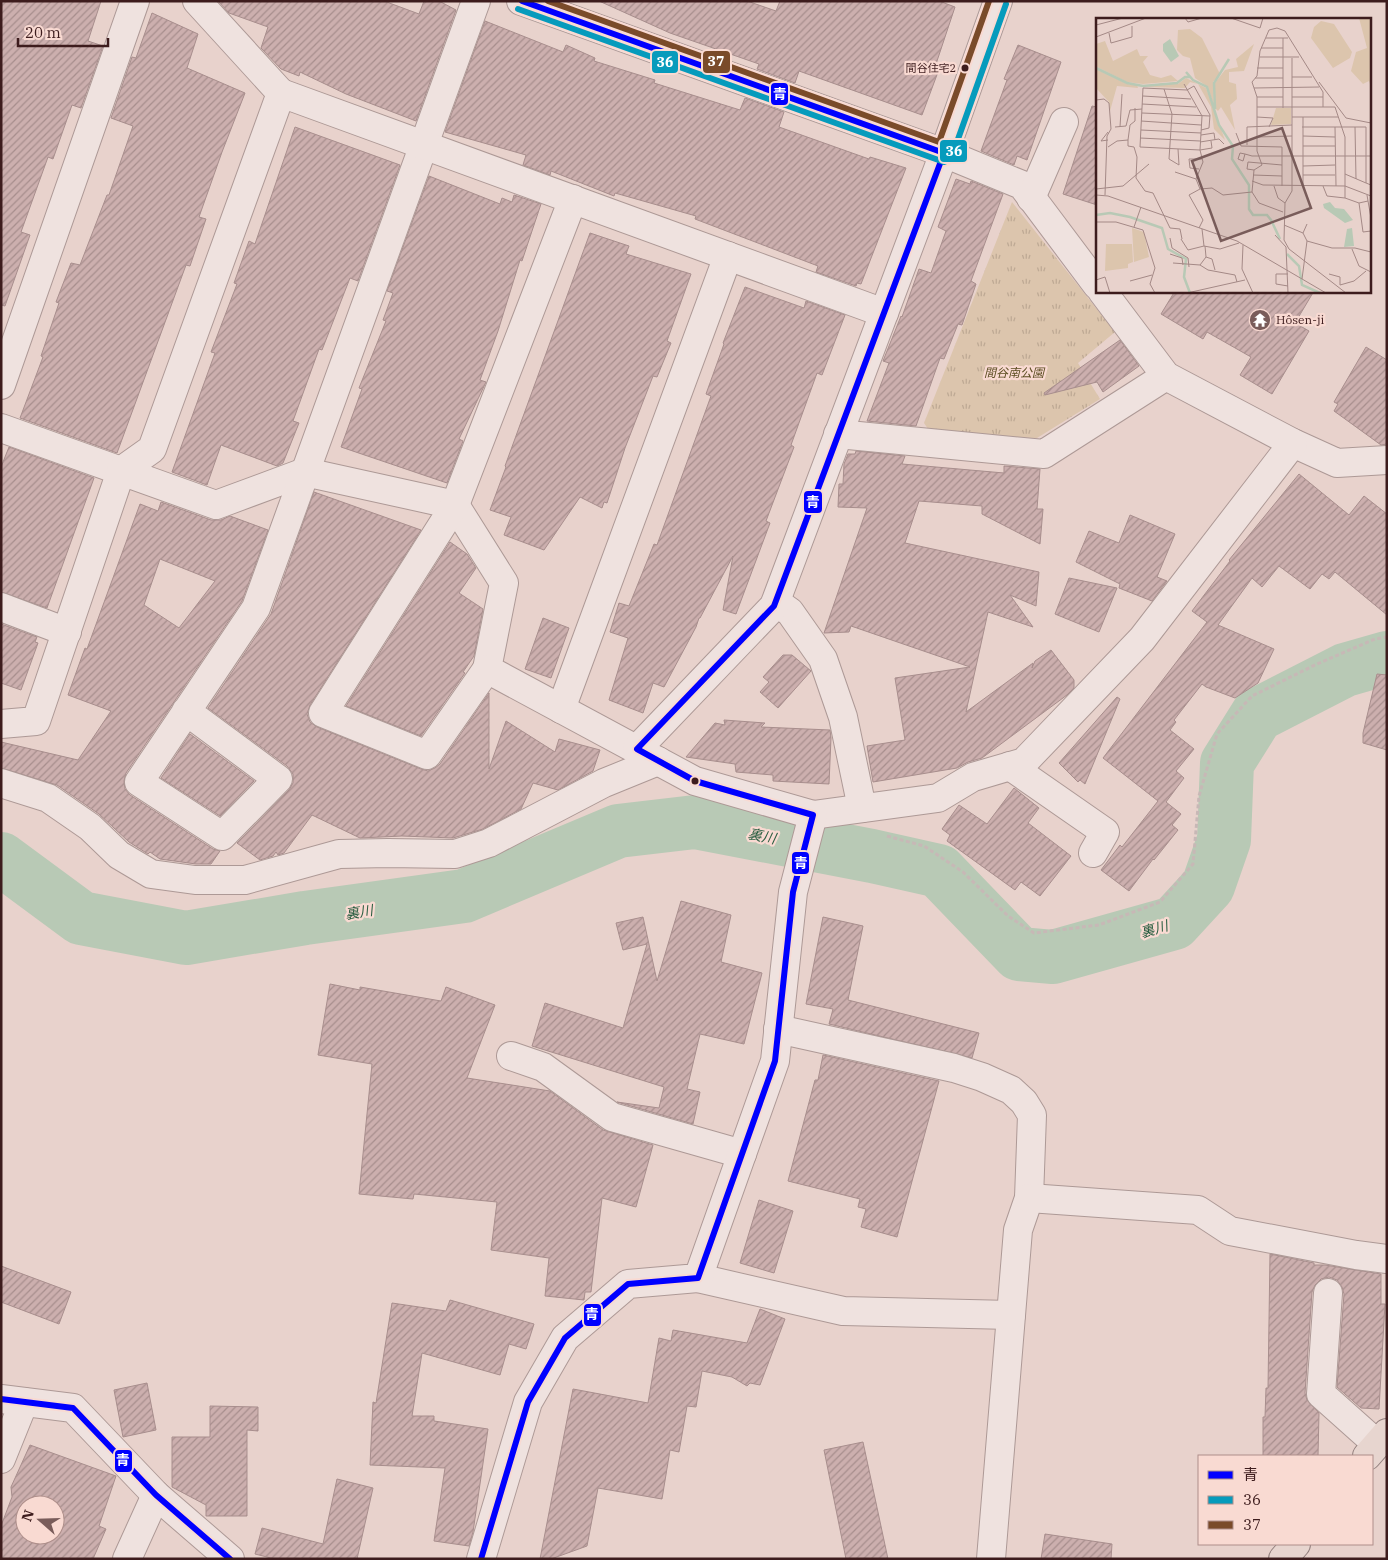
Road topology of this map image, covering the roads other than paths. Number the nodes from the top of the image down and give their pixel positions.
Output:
1 (135, 1) edge
2 (197, 1) edge
3 (476, 1) edge
4 (521, 1) edge
5 (998, 1) edge
6 (281, 93) junction
7 (1064, 122) dead end
8 (424, 145) junction
9 (944, 153) junction
10 (1031, 198) junction
11 (573, 199) junction
12 (728, 256) junction
13 (1096, 284) edge
14 (1103, 292) edge
15 (884, 313) junction
16 (1166, 376) junction
17 (1, 385) edge
18 (1, 428) edge
19 (838, 434) junction
20 (1293, 443) junction
21 (1387, 460) edge
22 (120, 471) junction
23 (305, 472) junction
24 (455, 505) junction
25 (776, 602) junction
26 (1, 607) edge
27 (67, 632) junction
28 (487, 669) junction
29 (561, 709) junction
30 (186, 711) junction
31 (1, 724) edge
32 (648, 755) junction
33 (1010, 766) junction
34 (1, 783) edge
35 (862, 808) junction
36 (813, 815) junction
37 (1093, 853) dead end
38 (778, 1029) junction
39 (511, 1056) dead end
40 (742, 1154) junction
41 (1029, 1198) junction
42 (1387, 1259) edge
43 (698, 1278) junction
44 (1328, 1293) dead end
45 (1011, 1315) junction
46 (13, 1401) edge
47 (1377, 1444) edge
48 (1, 1459) edge
49 (156, 1495) junction
50 (1295, 1545) edge
51 (127, 1559) edge
52 (230, 1559) edge
53 (481, 1559) edge
54 (991, 1559) edge
55 (1284, 1559) edge

1 - 17 street
2 - 6 street
3 - 8 street
4 - 9 street
5 - 9 street
6 - 8 street
6 - 22 street
7 - 10 street
8 - 11 street
8 - 23 street
9 - 10 street
9 - 15 street
10 - 13 street
11 - 12 street
11 - 24 street
12 - 15 street
12 - 29 street
14 - 16 street
15 - 19 street
16 - 19 street
16 - 20 street
18 - 22 street
19 - 25 street
20 - 21 street
20 - 33 street
22 - 23 street
22 - 27 street
23 - 24 street
23 - 30 street
24 - 28 street
24 - 28 street
25 - 32 street
25 - 35 street
26 - 27 street
27 - 31 street
28 - 29 street
29 - 32 street
30 - 30 street
32 - 34 street
32 - 36 street
33 - 35 street
33 - 37 street
35 - 36 street
36 - 38 street
38 - 40 street
38 - 41 street
39 - 40 street
40 - 43 street
41 - 42 street
41 - 45 street
43 - 45 street
43 - 53 street
44 - 47 street
45 - 54 street
46 - 48 street
46 - 49 street
49 - 51 street
49 - 52 street
50 - 55 main road

